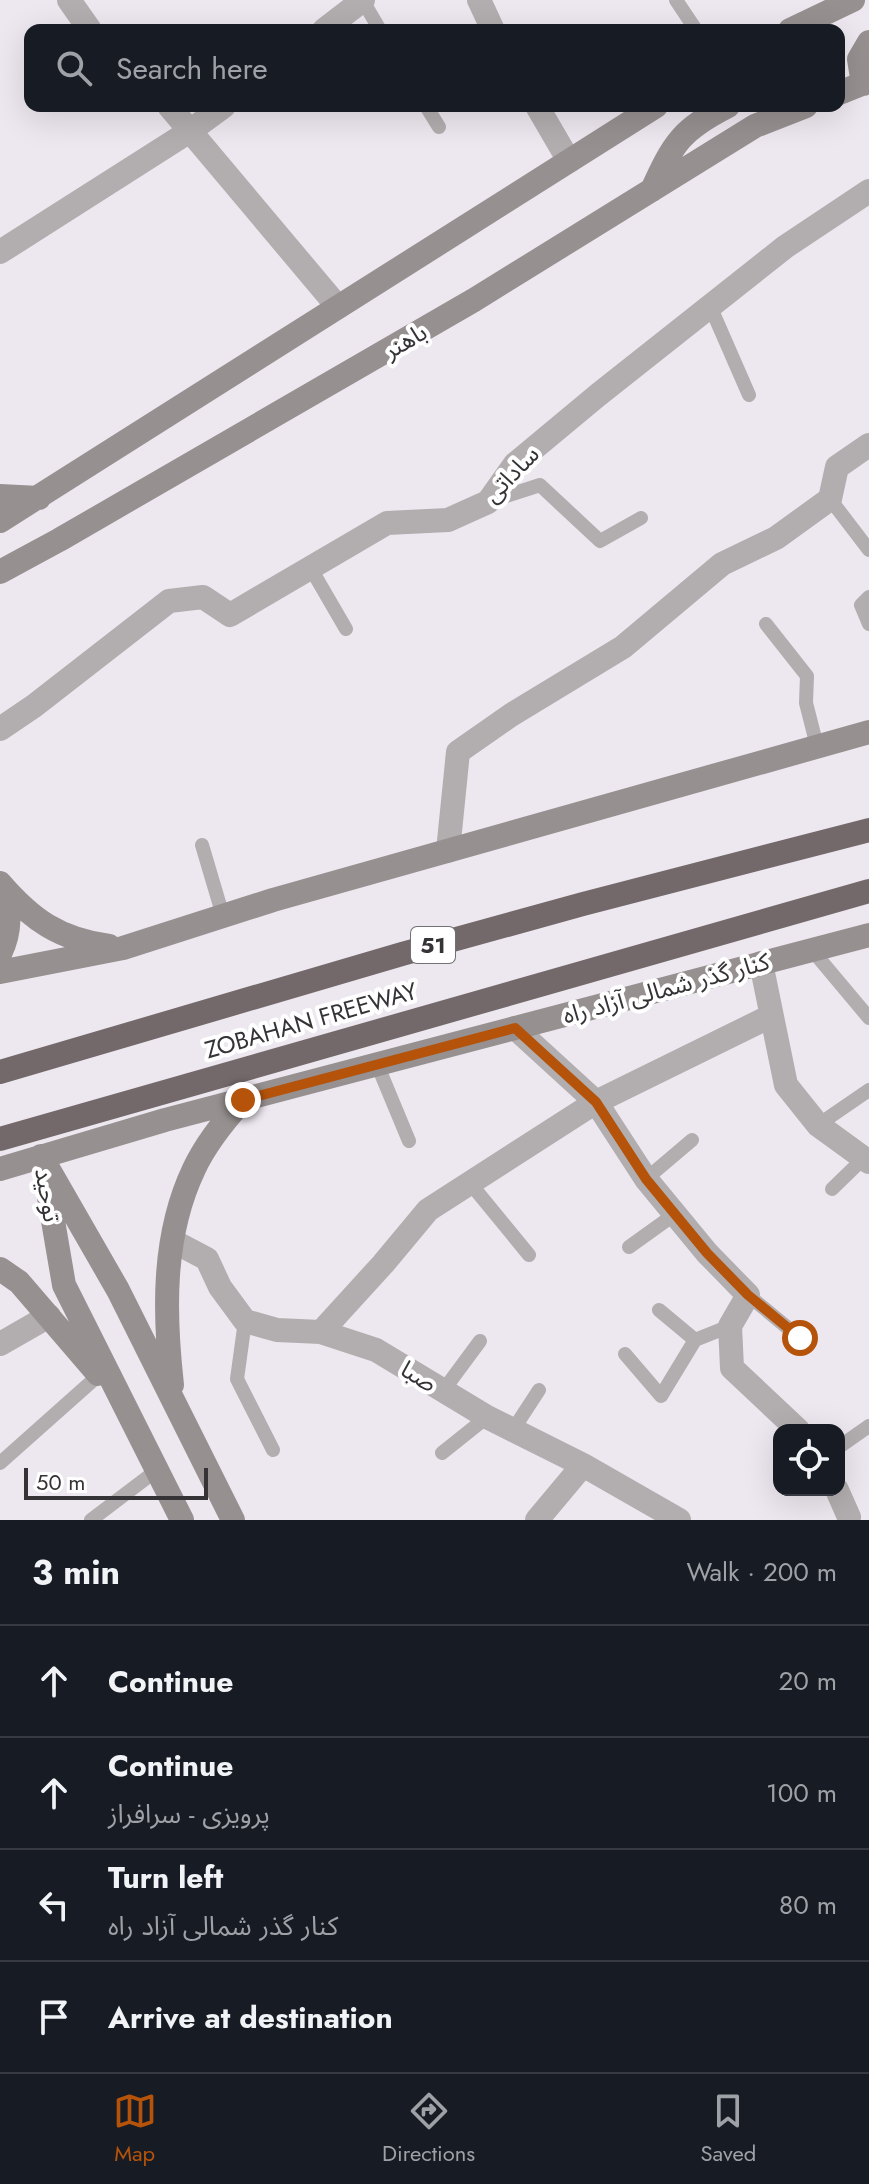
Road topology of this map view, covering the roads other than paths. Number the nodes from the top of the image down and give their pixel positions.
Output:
1 (69, 0) edge
2 (363, 0) edge
3 (676, 0) edge
4 (853, 0) edge
5 (483, 2) edge
6 (86, 24) edge
7 (332, 24) edge
8 (377, 24) edge
9 (491, 24) edge
10 (692, 24) edge
11 (803, 24) edge
12 (869, 42) edge
13 (866, 82) edge
14 (845, 91) edge
15 (174, 112) edge
16 (216, 112) edge
17 (430, 112) edge
18 (540, 112) edge
19 (647, 112) edge
20 (716, 112) edge
21 (791, 112) edge
22 (439, 127) dead end
23 (190, 131) junction
24 (569, 161) junction
25 (652, 190) junction
26 (869, 191) edge
27 (0, 252) edge
28 (338, 307) junction
29 (711, 308) junction
30 (749, 395) dead end
31 (869, 445) edge
32 (0, 496) edge
33 (39, 498) junction
34 (830, 499) junction
35 (488, 502) junction
36 (641, 518) dead end
37 (0, 521) edge
38 (869, 550) edge
39 (310, 567) junction
40 (0, 572) edge
41 (869, 597) edge
42 (766, 624) dead end
43 (869, 624) edge
44 (346, 629) dead end
45 (0, 729) edge
46 (869, 732) edge
47 (817, 746) junction
48 (869, 830) edge
49 (202, 845) dead end
50 (448, 851) junction
51 (0, 883) edge
52 (869, 891) edge
53 (223, 916) junction
54 (869, 935) edge
55 (123, 948) junction
56 (812, 950) junction
57 (0, 954) edge
58 (761, 963) junction
59 (0, 972) edge
60 (771, 1016) junction
61 (869, 1018) edge
62 (515, 1028) junction
63 (377, 1064) junction
64 (0, 1072) edge
65 (869, 1090) edge
66 (243, 1100) junction
67 (596, 1102) junction
68 (818, 1125) junction
69 (0, 1139) edge
70 (692, 1140) dead end
71 (409, 1141) dead end
72 (41, 1156) junction
73 (867, 1160) edge
74 (0, 1169) edge
75 (646, 1179) junction
76 (470, 1183) junction
77 (832, 1189) dead end
78 (675, 1214) junction
79 (173, 1241) junction
80 (629, 1247) dead end
81 (529, 1255) dead end
82 (0, 1269) edge
83 (748, 1295) junction
84 (659, 1310) dead end
85 (49, 1316) junction
86 (245, 1321) junction
87 (730, 1326) junction
88 (321, 1332) junction
89 (800, 1338) dead end
90 (695, 1340) junction
91 (480, 1341) dead end
92 (0, 1344) edge
93 (625, 1354) dead end
94 (99, 1375) junction
95 (539, 1390) dead end
96 (443, 1391) junction
97 (174, 1403) junction
98 (125, 1407) junction
99 (487, 1417) junction
100 (792, 1424) edge
101 (869, 1426) edge
102 (513, 1430) junction
103 (845, 1443) edge
104 (273, 1450) dead end
105 (442, 1453) dead end
106 (0, 1463) edge
107 (583, 1465) junction
108 (157, 1470) junction
109 (840, 1496) edge
110 (849, 1517) dead end
111 (539, 1519) edge
112 (91, 1520) edge
113 (182, 1520) edge
114 (233, 1520) edge
115 (679, 1520) edge

1 - 6 street
2 - 7 street
2 - 8 lane
3 - 10 lane
4 - 11 main road
5 - 9 street
12 - 13 main road
13 - 14 main road
15 - 23 street
16 - 23 street
17 - 22 lane
18 - 24 street
19 - 24 main road
20 - 25 main road
21 - 25 main road, باهنر
23 - 27 street
23 - 28 street
24 - 28 main road
25 - 40 main road, باهنر
26 - 29 street, ساداتی
28 - 33 main road
29 - 30 lane
29 - 35 street, ساداتی
31 - 34 street
32 - 33 main road
33 - 37 main road
34 - 38 lane
34 - 50 street
35 - 36 lane
35 - 39 street, ساداتی
39 - 44 lane
39 - 45 street, ساداتی
41 - 43 lane
42 - 47 lane
46 - 47 main road
47 - 50 main road
48 - 64 highway, ZOBAHAN FREEWAY / 51
49 - 53 lane
50 - 53 main road
51 - 55 main road
51 - 57 main road
52 - 69 highway, ZOBAHAN FREEWAY
53 - 55 main road
54 - 56 main road, کنار گذر شمالی آزاد راه
55 - 59 main road
56 - 58 main road, کنار گذر شمالی آزاد راه
56 - 61 lane
58 - 60 street
58 - 62 main road, کنار گذر شمالی آزاد راه
60 - 67 street
60 - 68 street
62 - 63 main road, کنار گذر شمالی آزاد راه
62 - 67 street
63 - 66 main road, کنار گذر شمالی آزاد راه
63 - 71 lane
65 - 68 lane
66 - 72 main road, کنار گذر شمالی آزاد راه
66 - 79 main road
67 - 75 street
67 - 76 street
68 - 73 street
70 - 75 lane
72 - 74 main road, کنار گذر شمالی آزاد راه
72 - 97 main road, توحید
72 - 98 main road, توحید
73 - 77 lane
75 - 78 street
76 - 81 lane
76 - 88 street
78 - 80 lane
78 - 83 street
79 - 86 street
79 - 97 main road
82 - 85 main road
83 - 87 street
83 - 89 lane
84 - 90 lane
85 - 92 street
85 - 94 main road
86 - 88 street, صبا
86 - 104 lane
87 - 90 lane
87 - 100 street
88 - 96 street, صبا
90 - 93 lane
91 - 96 lane
94 - 98 main road
94 - 106 lane
95 - 102 lane
96 - 99 street, صبا
97 - 114 main road, توحید
98 - 108 main road, توحید
99 - 102 street, صبا
99 - 105 lane
101 - 103 lane
102 - 107 street, صبا
107 - 111 street
107 - 115 street, صبا
108 - 112 lane
108 - 113 main road, توحید
109 - 110 street

